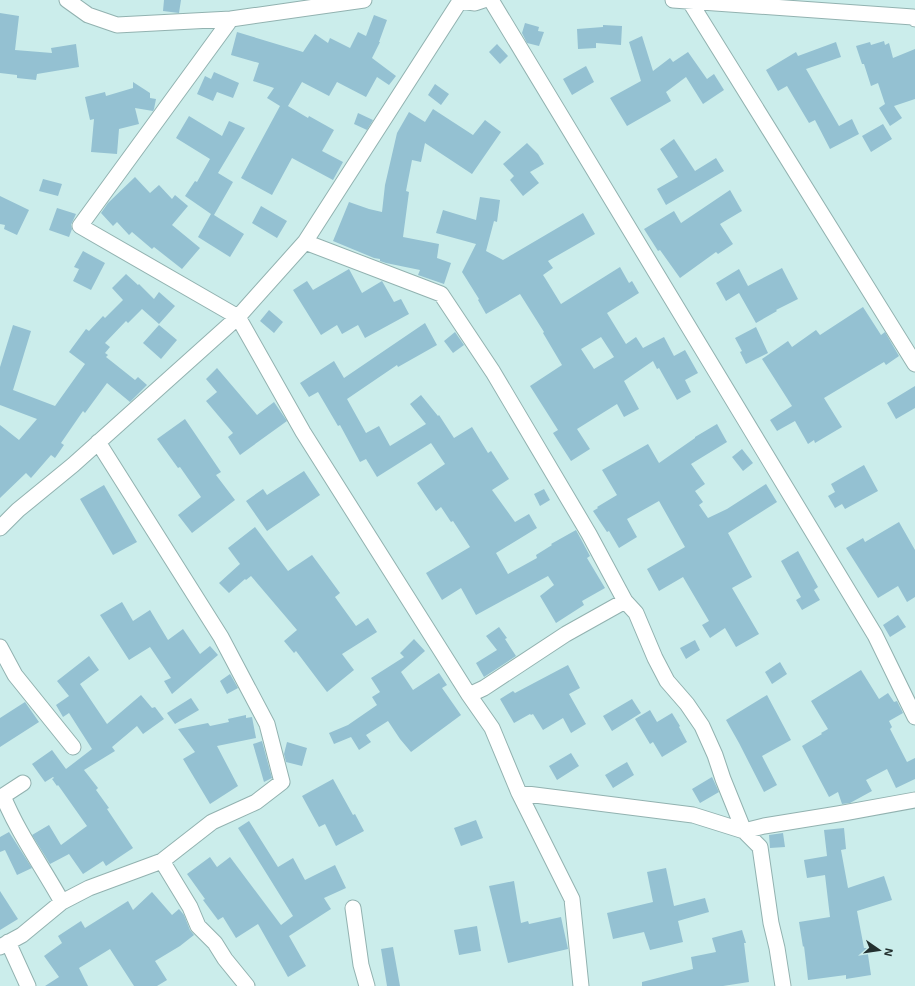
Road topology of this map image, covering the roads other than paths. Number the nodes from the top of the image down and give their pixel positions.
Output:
1 (67, 0) edge
2 (364, 0) edge
3 (484, 0) edge
4 (491, 0) edge
5 (673, 0) edge
6 (459, 1) edge
7 (690, 2) junction
8 (914, 17) edge
9 (231, 19) junction
10 (305, 242) junction
11 (238, 317) junction
12 (915, 364) edge
13 (98, 442) junction
14 (0, 528) edge
15 (625, 601) junction
16 (0, 647) edge
17 (470, 695) junction
18 (915, 717) edge
19 (73, 747) dead end
20 (23, 783) dead end
21 (519, 793) junction
22 (915, 800) edge
23 (744, 830) junction
24 (162, 861) junction
25 (62, 902) junction
26 (352, 908) dead end
27 (4, 944) edge
28 (28, 986) edge
29 (247, 986) edge
30 (367, 986) edge
31 (581, 986) edge
32 (783, 986) edge

1 - 9 street
2 - 9 street
3 - 6 street
4 - 18 street
5 - 7 street
6 - 10 street
7 - 8 street
7 - 12 street
9 - 11 street
10 - 11 street
10 - 15 street
11 - 13 street
11 - 17 street
13 - 14 street
13 - 24 street
15 - 17 street
15 - 23 street
16 - 19 street
17 - 21 street
20 - 25 street
21 - 23 street
21 - 31 street
22 - 23 street
23 - 32 street
24 - 25 street
24 - 29 street
25 - 27 street
26 - 30 street
27 - 28 street

